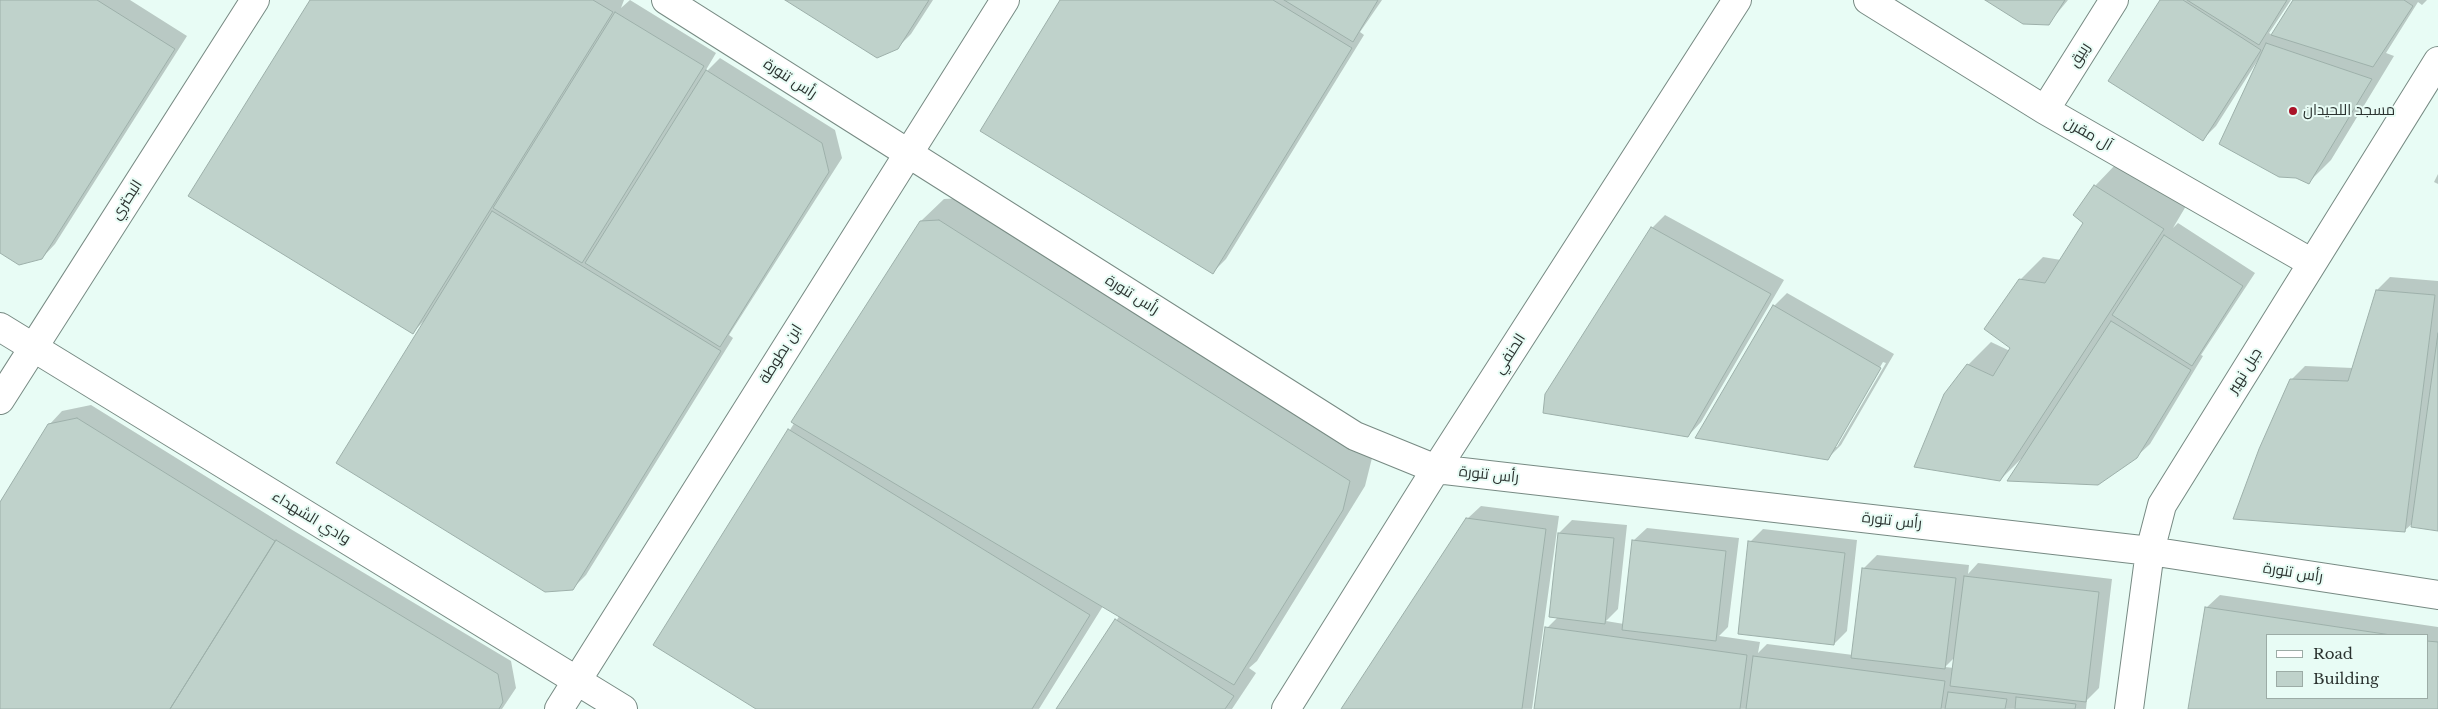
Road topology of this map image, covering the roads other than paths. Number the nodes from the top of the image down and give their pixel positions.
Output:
1 (255, 0) edge
2 (666, 0) edge
3 (1005, 0) edge
4 (1737, 0) edge
5 (1868, 0) edge
6 (2114, 0) edge
7 (2438, 61) edge
8 (2046, 110) junction
9 (907, 154) junction
10 (2312, 262) junction
11 (0, 327) edge
12 (32, 348) junction
13 (0, 400) edge
14 (1436, 469) junction
15 (2150, 551) junction
16 (2438, 596) edge
17 (577, 680) junction
18 (559, 709) edge
19 (623, 709) edge
20 (1286, 709) edge
21 (2129, 709) edge

1 - 12 street, البحتري
2 - 9 street, رأس تنورة
3 - 9 street, ابن بطوطة
4 - 14 street, الحنفي
5 - 8 street, آل مقرن
6 - 8 street, ربيق
7 - 10 street, جبل نهير
8 - 10 street, آل مقرن
9 - 14 street, رأس تنورة
9 - 17 street, ابن بطوطة
10 - 15 street, جبل نهير
11 - 12 street, وادي الشهداء
12 - 13 street, البحتري
12 - 17 street, وادي الشهداء
14 - 15 street, رأس تنورة
14 - 20 street, الحنفي
15 - 16 street, رأس تنورة
15 - 21 street, جبل نهير
17 - 18 street, ابن بطوطة
17 - 19 street, وادي الشهداء

